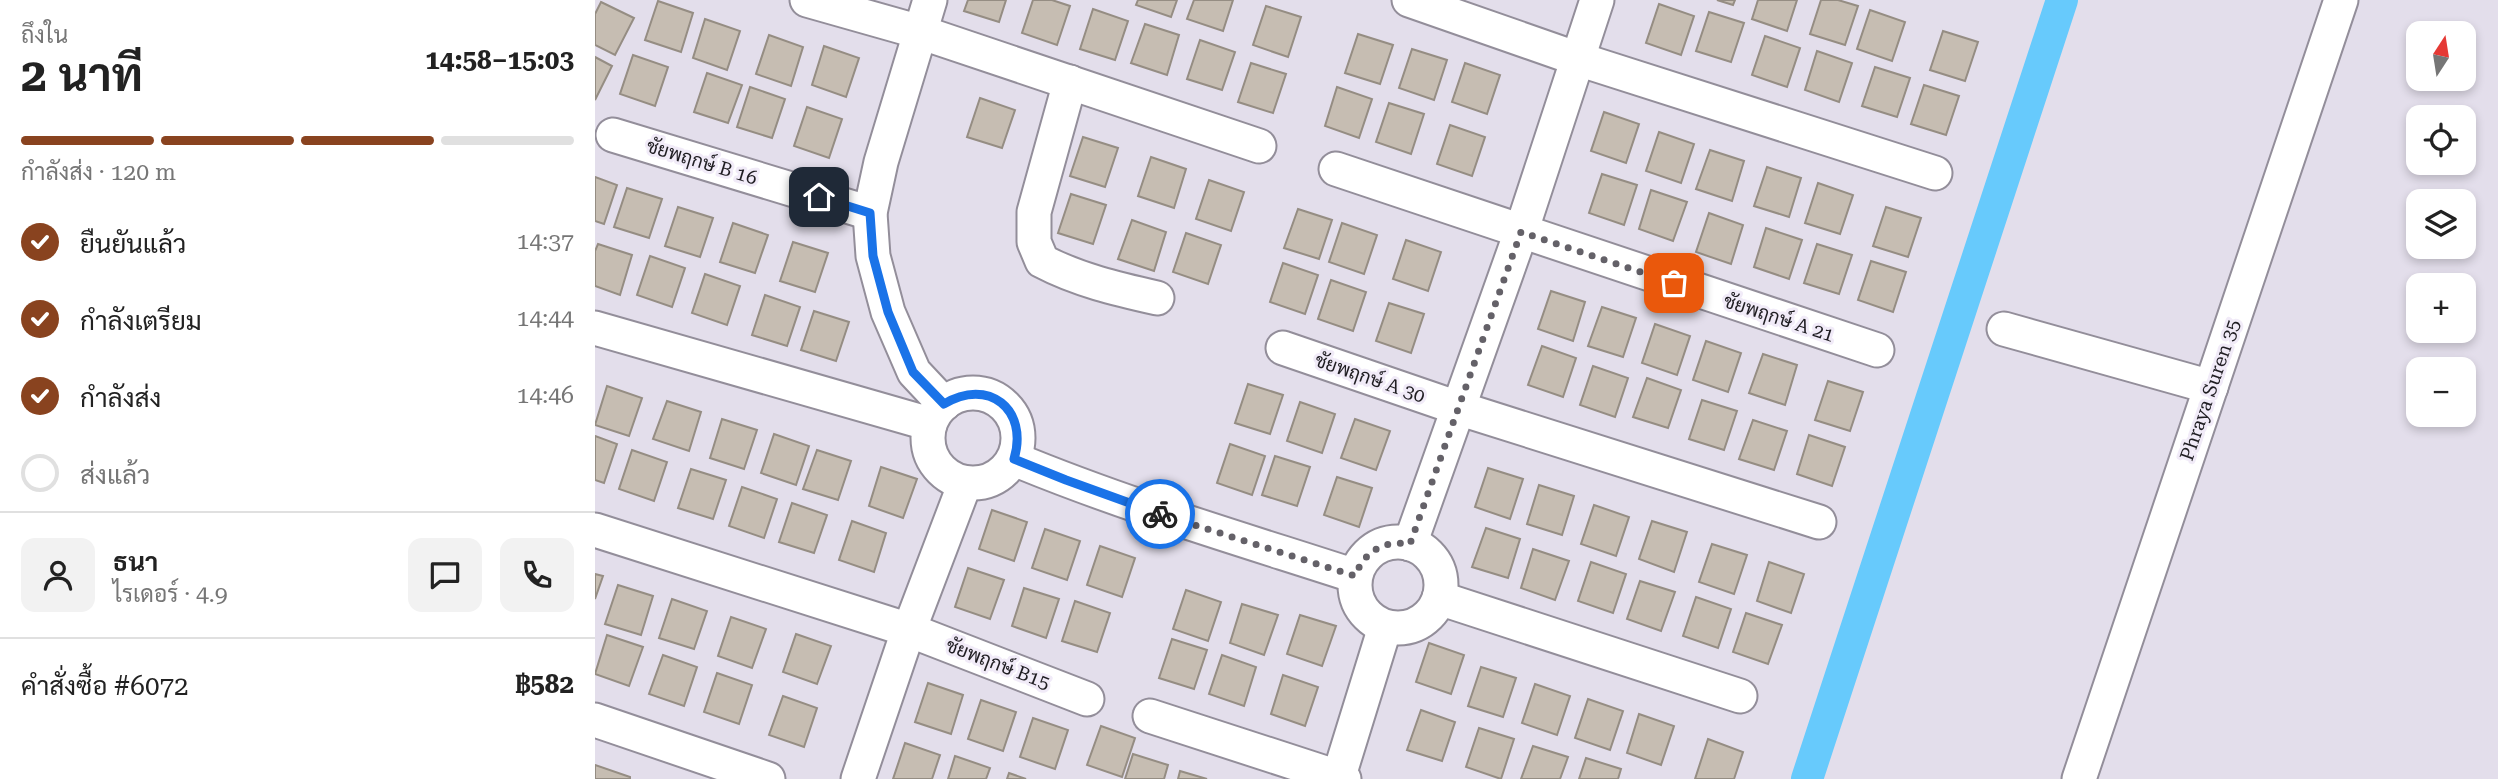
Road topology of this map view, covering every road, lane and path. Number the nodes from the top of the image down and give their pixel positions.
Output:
1 (807, 0) edge
2 (930, 0) edge
3 (1409, 0) edge
4 (1597, 0) edge
5 (2341, 0) edge
6 (920, 32) junction
7 (1578, 59) junction
8 (1070, 82) junction
9 (613, 135) dead end
10 (1259, 146) dead end
11 (1336, 169) dead end
12 (1935, 173) dead end
13 (870, 213) junction
14 (1521, 232) junction
15 (1157, 298) dead end
16 (595, 328) edge
17 (2004, 329) dead end
18 (1283, 348) dead end
19 (1877, 350) dead end
20 (2211, 387) junction
21 (1458, 408) junction
22 (937, 414) junction
23 (1014, 459) junction
24 (965, 483) junction
25 (1819, 522) dead end
26 (595, 530) edge
27 (1410, 544) junction
28 (1355, 576) junction
29 (1439, 598) junction
30 (1385, 627) junction
31 (909, 630) junction
32 (1740, 696) dead end
33 (1087, 698) dead end
34 (1150, 716) dead end
35 (595, 720) edge
36 (1340, 778) edge
37 (768, 779) edge
38 (858, 779) edge
39 (2079, 779) edge

1 - 6 street
2 - 6 street
3 - 7 street
4 - 7 street
5 - 20 street, Phraya Suren 35
6 - 8 street
6 - 13 street
7 - 12 street
7 - 14 street
8 - 10 street
8 - 15 street
9 - 13 street, ชัยพฤกษ์ B 16
11 - 14 street, ชัยพฤกษ์ A 21
13 - 22 street
14 - 19 street, ชัยพฤกษ์ A 21
14 - 21 street
16 - 22 street
17 - 20 street
18 - 21 street, ชัยพฤกษ์ A 30
20 - 39 street, Phraya Suren 35
21 - 25 street, ชัยพฤกษ์ A 30
21 - 27 street
22 - 23 street
22 - 24 street
23 - 24 street
23 - 28 street
24 - 31 street
26 - 31 street, ชัยพฤกษ์ B15
27 - 28 street
27 - 29 street
28 - 30 street
29 - 30 street
29 - 32 street
30 - 36 street
31 - 33 street, ชัยพฤกษ์ B15
31 - 38 street
34 - 36 street
35 - 37 street

